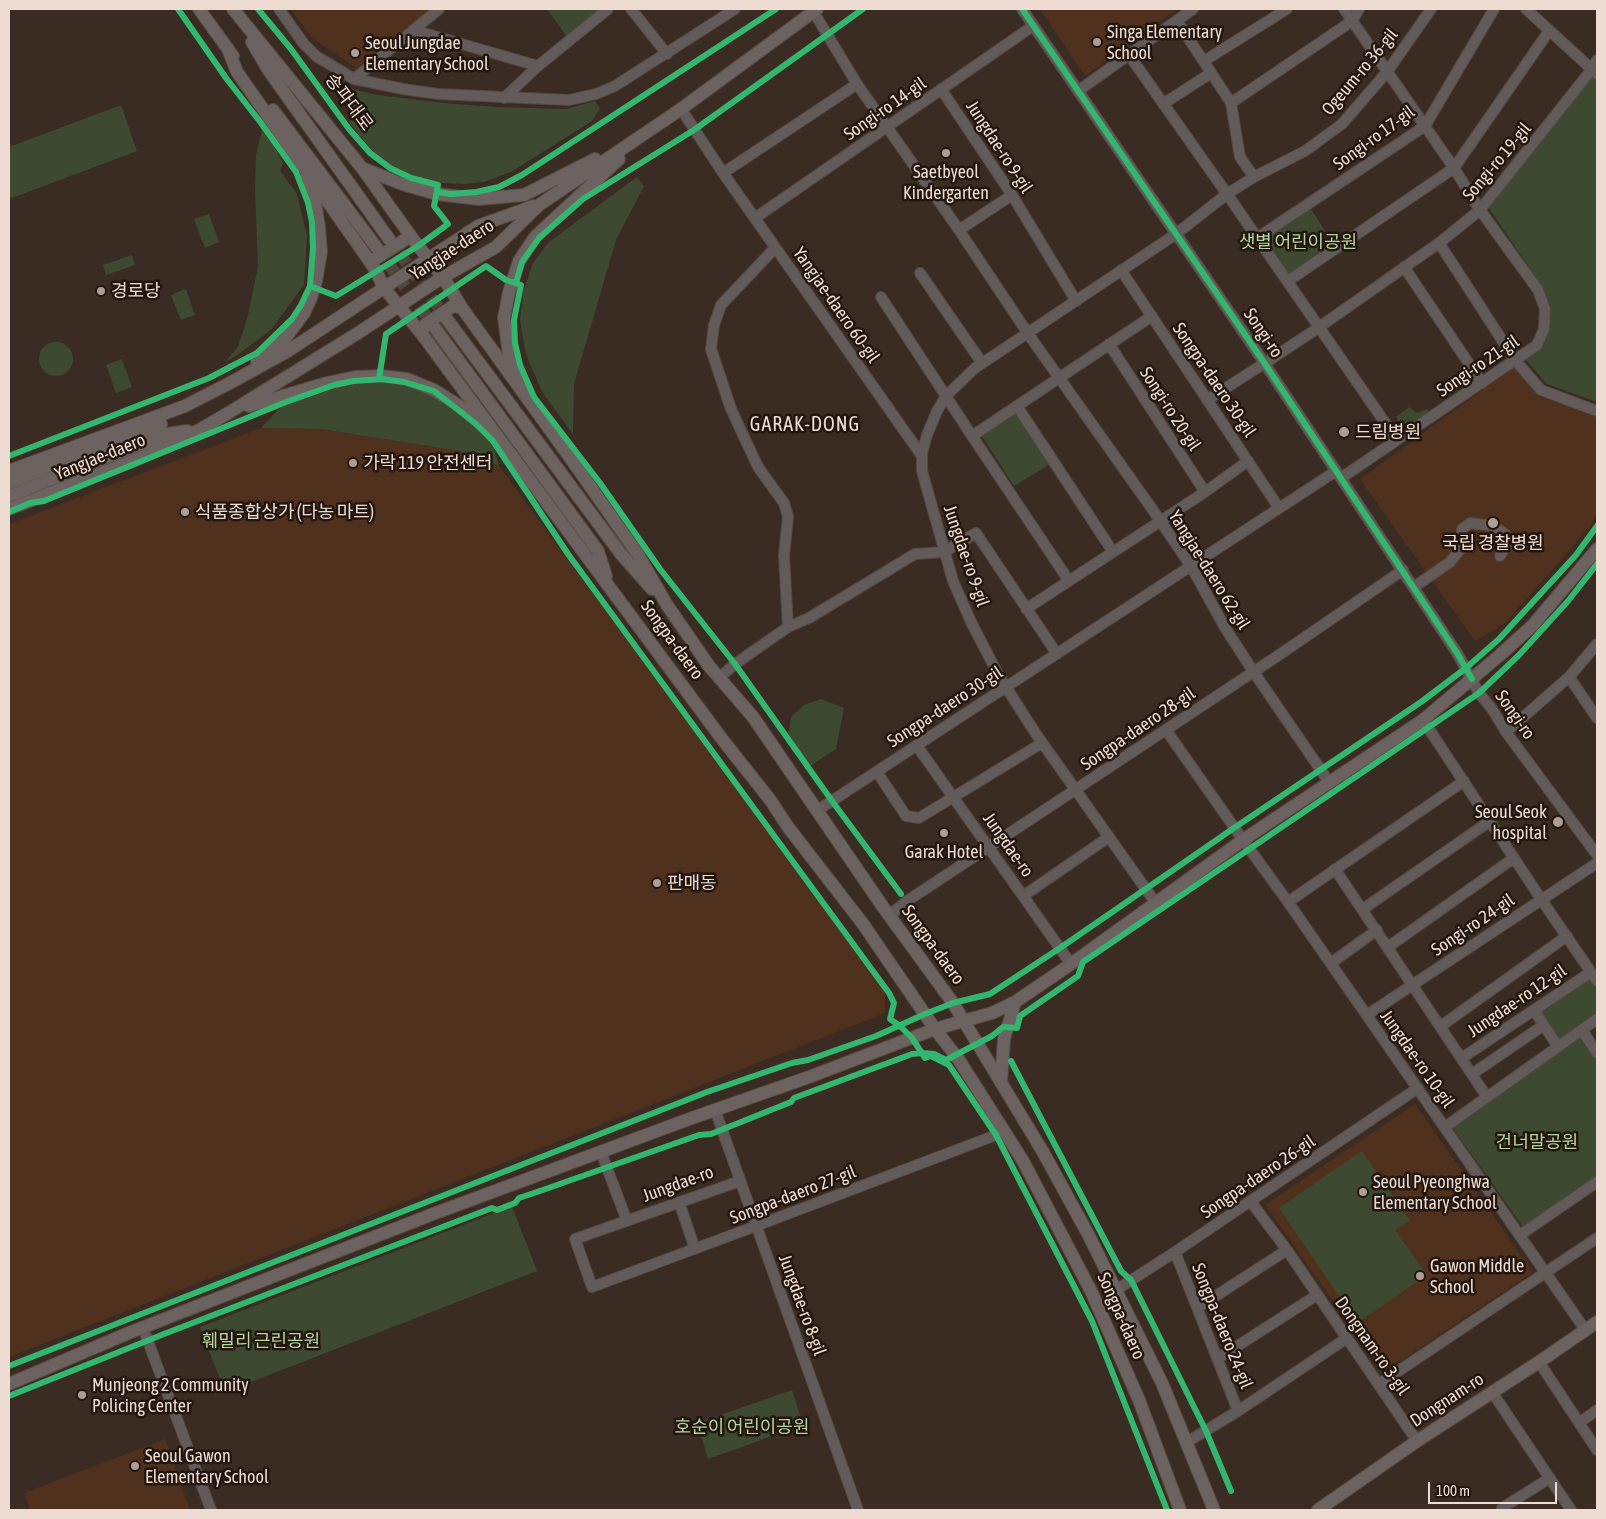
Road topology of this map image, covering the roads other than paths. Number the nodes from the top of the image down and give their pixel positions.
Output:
1 (199, 9) edge
2 (233, 9) edge
3 (279, 9) edge
4 (439, 9) edge
5 (608, 9) edge
6 (631, 9) edge
7 (735, 9) edge
8 (1022, 9) edge
9 (1193, 9) edge
10 (1287, 9) edge
11 (1344, 9) edge
12 (1359, 9) edge
13 (1431, 9) edge
14 (1494, 9) edge
15 (1526, 9) edge
16 (815, 10) edge
17 (1176, 21) junction
18 (1352, 21) junction
19 (1033, 26) junction
20 (413, 30) junction
21 (1549, 31) junction
22 (228, 49) junction
23 (667, 54) junction
24 (1129, 56) junction
25 (1204, 62) junction
26 (538, 66) junction
27 (1596, 68) edge
28 (1211, 72) junction
29 (1387, 72) junction
30 (354, 78) junction
31 (857, 84) junction
32 (941, 89) junction
33 (1078, 91) junction
34 (504, 98) junction
35 (1231, 103) junction
36 (1163, 104) junction
37 (681, 108) junction
38 (1425, 126) junction
39 (887, 127) junction
40 (648, 132) junction
41 (295, 156) junction
42 (362, 168) junction
43 (1454, 168) junction
44 (723, 173) junction
45 (1254, 177) junction
46 (1227, 194) junction
47 (1012, 195) junction
48 (539, 205) junction
49 (1480, 210) junction
50 (755, 218) junction
51 (959, 230) junction
52 (410, 234) junction
53 (1176, 234) junction
54 (1258, 238) junction
55 (389, 239) tunnel mouth
56 (1439, 243) junction
57 (377, 248) tunnel mouth
58 (775, 248) junction
59 (428, 258) junction
60 (369, 260) junction
61 (1404, 267) junction
62 (1121, 270) junction
63 (920, 273) dead end
64 (443, 277) junction
65 (1288, 281) junction
66 (384, 288) junction
67 (881, 296) dead end
68 (1076, 301) junction
69 (399, 305) junction
70 (462, 308) junction
71 (1152, 316) junction
72 (446, 318) tunnel mouth
73 (1319, 326) junction
74 (435, 328) tunnel mouth
75 (421, 333) junction
76 (1028, 333) junction
77 (1109, 344) junction
78 (1515, 360) junction
79 (982, 363) junction
80 (1265, 363) junction
81 (1059, 377) junction
82 (1482, 383) junction
83 (228, 384) junction
84 (946, 396) junction
85 (1207, 400) junction
86 (185, 406) junction
87 (1017, 406) junction
88 (1597, 411) edge
89 (230, 412) junction
90 (538, 415) junction
91 (200, 429) junction
92 (972, 436) junction
93 (1397, 440) junction
94 (504, 443) junction
95 (922, 456) junction
96 (1248, 461) junction
97 (9, 471) edge
98 (1339, 474) junction
99 (9, 483) edge
100 (1204, 492) junction
101 (9, 496) edge
102 (1279, 508) junction
103 (9, 509) edge
104 (1160, 521) junction
105 (1597, 550) edge
106 (944, 552) junction
107 (1113, 552) junction
108 (1500, 556) dead end
109 (1191, 566) junction
110 (1403, 570) junction
111 (1069, 581) junction
112 (609, 585) junction
113 (1414, 586) junction
114 (668, 605) junction
115 (1026, 609) junction
116 (788, 627) junction
117 (1597, 644) edge
118 (1057, 654) junction
119 (1252, 671) junction
120 (720, 677) junction
121 (1569, 677) junction
122 (1472, 679) junction
123 (1006, 687) junction
124 (1597, 718) edge
125 (1423, 720) junction
126 (1166, 730) junction
127 (1506, 732) junction
128 (1042, 743) junction
129 (916, 746) junction
130 (877, 772) junction
131 (1464, 781) junction
132 (1329, 782) junction
133 (1076, 790) junction
134 (953, 797) junction
135 (818, 810) junction
136 (1490, 821) junction
137 (1109, 837) junction
138 (1243, 840) junction
139 (989, 848) junction
140 (1597, 855) edge
141 (1514, 858) junction
142 (1597, 863) edge
143 (1336, 869) junction
144 (1023, 896) junction
145 (1541, 899) junction
146 (1155, 902) junction
147 (1288, 902) junction
148 (1363, 909) junction
149 (890, 915) junction
150 (1377, 930) junction
151 (1568, 936) junction
152 (1388, 947) junction
153 (1331, 963) junction
154 (1072, 964) junction
155 (1594, 976) edge
156 (1413, 984) junction
157 (1015, 1002) junction
158 (1534, 1010) junction
159 (1367, 1015) junction
160 (1597, 1019) edge
161 (963, 1020) junction
162 (1544, 1025) junction
163 (1441, 1026) junction
164 (935, 1029) junction
165 (1582, 1030) junction
166 (1558, 1047) junction
167 (1597, 1053) edge
168 (1462, 1058) junction
169 (1472, 1074) junction
170 (1001, 1083) junction
171 (1418, 1088) junction
172 (1487, 1097) junction
173 (715, 1110) junction
174 (1444, 1127) junction
175 (1004, 1132) junction
176 (601, 1152) junction
177 (740, 1181) junction
178 (1597, 1182) edge
179 (679, 1202) junction
180 (1250, 1202) junction
181 (627, 1221) junction
182 (756, 1226) junction
183 (1520, 1235) junction
184 (1597, 1238) edge
185 (695, 1248) junction
186 (1287, 1250) junction
187 (1175, 1252) junction
188 (1546, 1273) junction
189 (592, 1286) joint
190 (1116, 1290) junction
191 (1317, 1295) junction
192 (1197, 1308) junction
193 (1597, 1322) edge
194 (142, 1328) junction
195 (1586, 1331) junction
196 (1347, 1338) junction
197 (1217, 1359) junction
198 (1539, 1362) junction
199 (9, 1384) edge
200 (1380, 1384) junction
201 (1492, 1392) junction
202 (1597, 1410) edge
203 (1238, 1411) junction
204 (1579, 1423) junction
205 (1417, 1441) junction
206 (1187, 1442) junction
207 (1597, 1450) edge
208 (1550, 1478) junction
209 (1333, 1506) edge
210 (1503, 1509) edge
211 (210, 1510) edge
212 (858, 1510) edge
213 (1180, 1510) edge
214 (1214, 1510) edge
215 (1318, 1510) edge
216 (1571, 1510) edge

1 - 22 main road
2 - 42 main road, Songpa-daero
2 - 55 main road
3 - 30 street
4 - 20 street
5 - 26 street
6 - 23 street
7 - 23 street
8 - 19 street, Songi-ro
9 - 17 street
10 - 25 street
11 - 18 street, Songi-ro 21-gil
12 - 18 street
13 - 29 street, Ogeum-ro 36-gil
14 - 38 street, Songi-ro 17-gil
15 - 21 street
16 - 31 street, Yangjae-daero 62-gil
16 - 37 main road, Yangjae-daero
17 - 24 street
17 - 25 street
18 - 29 street, Songi-ro 21-gil
18 - 35 street
19 - 32 street, Songi-ro 14-gil
19 - 33 street, Songi-ro
20 - 26 street
20 - 30 street
21 - 27 street
21 - 43 street
22 - 41 main road
22 - 57 main road
23 - 34 street
24 - 33 street
24 - 36 street
25 - 28 street
26 - 34 street
27 - 49 street, Songi-ro 19-gil
28 - 35 street
28 - 36 street
29 - 38 street, Songi-ro 21-gil
29 - 45 street, Ogeum-ro 36-gil
30 - 34 street
31 - 39 street, Yangjae-daero 62-gil
31 - 44 street
32 - 39 street, Songi-ro 14-gil
32 - 47 street, Jungdae-ro 9-gil
33 - 53 street, Songi-ro
35 - 45 street
36 - 46 street
37 - 40 main road, Yangjae-daero
37 - 44 street, Yangjae-daero 60-gil
38 - 43 street, Songi-ro 21-gil
38 - 54 street, Songi-ro 17-gil
39 - 50 street, Songi-ro 14-gil
39 - 51 street, Yangjae-daero 62-gil
40 - 42 main road
40 - 48 main road, Yangjae-daero
40 - 90 main road
41 - 60 main road
41 - 83 main road
42 - 52 main road, Songpa-daero
43 - 49 street, Songi-ro 21-gil
43 - 65 street
44 - 50 street, Yangjae-daero 60-gil
45 - 46 street, Ogeum-ro 36-gil
46 - 53 street, Ogeum-ro 36-gil
46 - 54 street
47 - 51 street
47 - 68 street, Jungdae-ro 9-gil
48 - 59 main road, Yangjae-daero
48 - 64 main road, Yangjae-daero
49 - 56 street, Songi-ro 19-gil
49 - 78 street, Songi-ro 21-gil
50 - 58 street, Yangjae-daero 60-gil
51 - 76 street, Yangjae-daero 62-gil
52 - 59 main road, Songpa-daero
52 - 60 main road
53 - 62 street, Jungdae-ro 9-gil
53 - 80 street, Songi-ro
54 - 65 street
56 - 61 street, Songi-ro 19-gil
56 - 78 street
58 - 95 street, Yangjae-daero 60-gil
58 - 116 street
59 - 64 main road, Songpa-daero
59 - 66 main road, Yangjae-daero
60 - 66 main road
61 - 73 street, Songi-ro 19-gil
61 - 82 street
62 - 68 street, Jungdae-ro 9-gil
62 - 71 street, Songpa-daero 30-gil
63 - 79 street
64 - 69 main road, Yangjae-daero
64 - 70 main road, Songpa-daero
65 - 73 street
66 - 69 main road
66 - 83 main road, Yangjae-daero
67 - 84 street
68 - 76 street, Jungdae-ro 9-gil
69 - 75 main road
69 - 89 main road, Yangjae-daero
70 - 75 main road
70 - 90 main road, Songpa-daero
71 - 77 street
71 - 85 street, Songpa-daero 30-gil
72 - 114 main road
73 - 80 street, Songi-ro 19-gil
73 - 93 street
74 - 112 main road
75 - 94 main road
76 - 79 street, Jungdae-ro 9-gil
76 - 81 street, Yangjae-daero 62-gil
77 - 81 street
77 - 100 street, Songi-ro 20-gil
78 - 82 street, Songi-ro 21-gil
78 - 88 street
79 - 84 street, Jungdae-ro 9-gil
80 - 85 street, Songi-ro
80 - 98 street, Songi-ro
81 - 87 street
81 - 104 street, Yangjae-daero 62-gil
82 - 93 street, Songi-ro 21-gil
83 - 86 main road, Yangjae-daero
84 - 92 street
84 - 95 street, Jungdae-ro 9-gil
85 - 96 street, Songpa-daero 30-gil
86 - 97 main road, Yangjae-daero
86 - 99 main road, Yangjae-daero
87 - 92 street
87 - 107 street
89 - 91 main road, Yangjae-daero
89 - 94 main road
90 - 114 main road, Songpa-daero
91 - 101 main road, Yangjae-daero
91 - 103 main road, Yangjae-daero
92 - 111 street
93 - 98 street, Songi-ro 21-gil
94 - 112 main road, Songpa-daero
95 - 106 street, Jungdae-ro 9-gil
96 - 100 street
96 - 102 street, Songpa-daero 30-gil
98 - 102 street, Songpa-daero 30-gil
98 - 110 street, Songi-ro
100 - 104 street
102 - 109 street, Songpa-daero 30-gil
104 - 107 street
104 - 109 street, Yangjae-daero 62-gil
105 - 122 main road
106 - 115 street
106 - 116 street
106 - 123 street, Jungdae-ro 9-gil
107 - 111 street
108 - 113 street
109 - 118 street, Songpa-daero 30-gil
109 - 119 street, Yangjae-daero 62-gil
110 - 113 street, Songi-ro
110 - 119 street, Songpa-daero 28-gil
111 - 115 street
112 - 164 main road, Songpa-daero
113 - 122 street, Songi-ro
114 - 120 main road, Songpa-daero
115 - 118 street
116 - 120 street
117 - 121 street
118 - 123 street, Songpa-daero 30-gil
119 - 126 street, Songpa-daero 28-gil
119 - 132 street, Yangjae-daero 62-gil
120 - 135 main road, Songpa-daero
121 - 124 street
121 - 127 street
122 - 125 main road
122 - 127 street, Songi-ro
123 - 128 street, Jungdae-ro 9-gil
123 - 129 street, Songpa-daero 30-gil
125 - 131 street, Jungdae-ro 12-gil
125 - 132 main road
126 - 133 street, Songpa-daero 28-gil
126 - 138 street
127 - 140 street, Songi-ro
128 - 133 street, Jungdae-ro 9-gil
128 - 134 street
129 - 130 street, Songpa-daero 30-gil
129 - 134 street, Jungdae-ro
130 - 134 street
130 - 135 street, Songpa-daero 30-gil
131 - 136 street, Jungdae-ro 12-gil
131 - 143 street
132 - 138 main road
133 - 137 street, Jungdae-ro 9-gil
133 - 139 street, Songpa-daero 28-gil
134 - 139 street, Jungdae-ro
135 - 149 main road, Songpa-daero
136 - 141 street, Jungdae-ro 12-gil
136 - 148 street
137 - 144 street
137 - 146 street, Jungdae-ro 9-gil
138 - 146 main road
138 - 147 street, Jungdae-ro 10-gil
139 - 144 street, Jungdae-ro
139 - 149 street, Songpa-daero 28-gil
141 - 145 street, Jungdae-ro 12-gil
141 - 152 street
142 - 145 street, Songi-ro 24-gil
143 - 147 street
143 - 148 street
144 - 154 street, Jungdae-ro
145 - 151 street, Jungdae-ro 12-gil
145 - 156 street, Songi-ro 24-gil
146 - 154 main road
147 - 153 street, Jungdae-ro 10-gil
148 - 150 street
149 - 161 main road, Songpa-daero
150 - 152 street
150 - 153 street
151 - 155 street, Jungdae-ro 12-gil
151 - 163 street, Jungdae-ro 12-gil
152 - 156 street
153 - 159 street, Jungdae-ro 10-gil
154 - 157 main road
155 - 158 street, Jungdae-ro 12-gil
156 - 159 street, Songi-ro 24-gil
156 - 163 street
157 - 161 main road
157 - 170 main road
158 - 162 street
158 - 168 street, Jungdae-ro 12-gil
159 - 171 street, Jungdae-ro 10-gil
160 - 165 street
161 - 164 main road
161 - 170 main road, Songpa-daero
162 - 166 street
162 - 169 street
163 - 168 street
164 - 173 main road
164 - 175 main road, Songpa-daero
165 - 166 street
165 - 167 street
166 - 172 street
168 - 169 street
169 - 172 street
170 - 190 main road, Songpa-daero
171 - 174 street, Jungdae-ro 10-gil
171 - 180 street, Songpa-daero 26-gil
172 - 174 street
173 - 176 main road
173 - 177 street, Jungdae-ro 8-gil
174 - 183 street, Jungdae-ro 10-gil
175 - 182 street, Songpa-daero 27-gil
175 - 213 main road, Songpa-daero
176 - 181 street, Jungdae-ro
176 - 194 main road
177 - 179 street, Jungdae-ro
177 - 182 street, Jungdae-ro 8-gil
178 - 183 street
179 - 181 street, Jungdae-ro
179 - 185 street
180 - 186 street, Dongnam-ro 3-gil
180 - 187 street, Songpa-daero 26-gil
181 - 189 street, Jungdae-ro
182 - 185 street, Songpa-daero 27-gil
182 - 212 street, Jungdae-ro 8-gil
183 - 188 street, Jungdae-ro 10-gil
184 - 188 street
185 - 189 street, Songpa-daero 27-gil
186 - 191 street, Dongnam-ro 3-gil
186 - 192 street
187 - 190 street, Songpa-daero 26-gil
187 - 192 street, Songpa-daero 24-gil
188 - 195 street, Jungdae-ro 10-gil
188 - 200 street
190 - 206 main road, Songpa-daero
191 - 196 street, Dongnam-ro 3-gil
191 - 197 street, Dongnam-ro 3-gil
192 - 197 street, Songpa-daero 24-gil
193 - 195 main road, Dongnam-ro
194 - 199 main road
194 - 211 street
195 - 198 main road, Dongnam-ro
196 - 200 street, Dongnam-ro 3-gil
196 - 203 street, Songpa-daero 24-gil
197 - 203 street, Songpa-daero 24-gil
198 - 201 main road, Dongnam-ro
198 - 204 street
200 - 205 street, Dongnam-ro 3-gil
201 - 205 main road, Dongnam-ro
201 - 208 street
202 - 204 street
203 - 206 street, Songpa-daero 24-gil
204 - 207 street
205 - 209 main road, Dongnam-ro
206 - 214 main road, Songpa-daero
208 - 210 street
208 - 216 street
209 - 215 main road, Dongnam-ro

